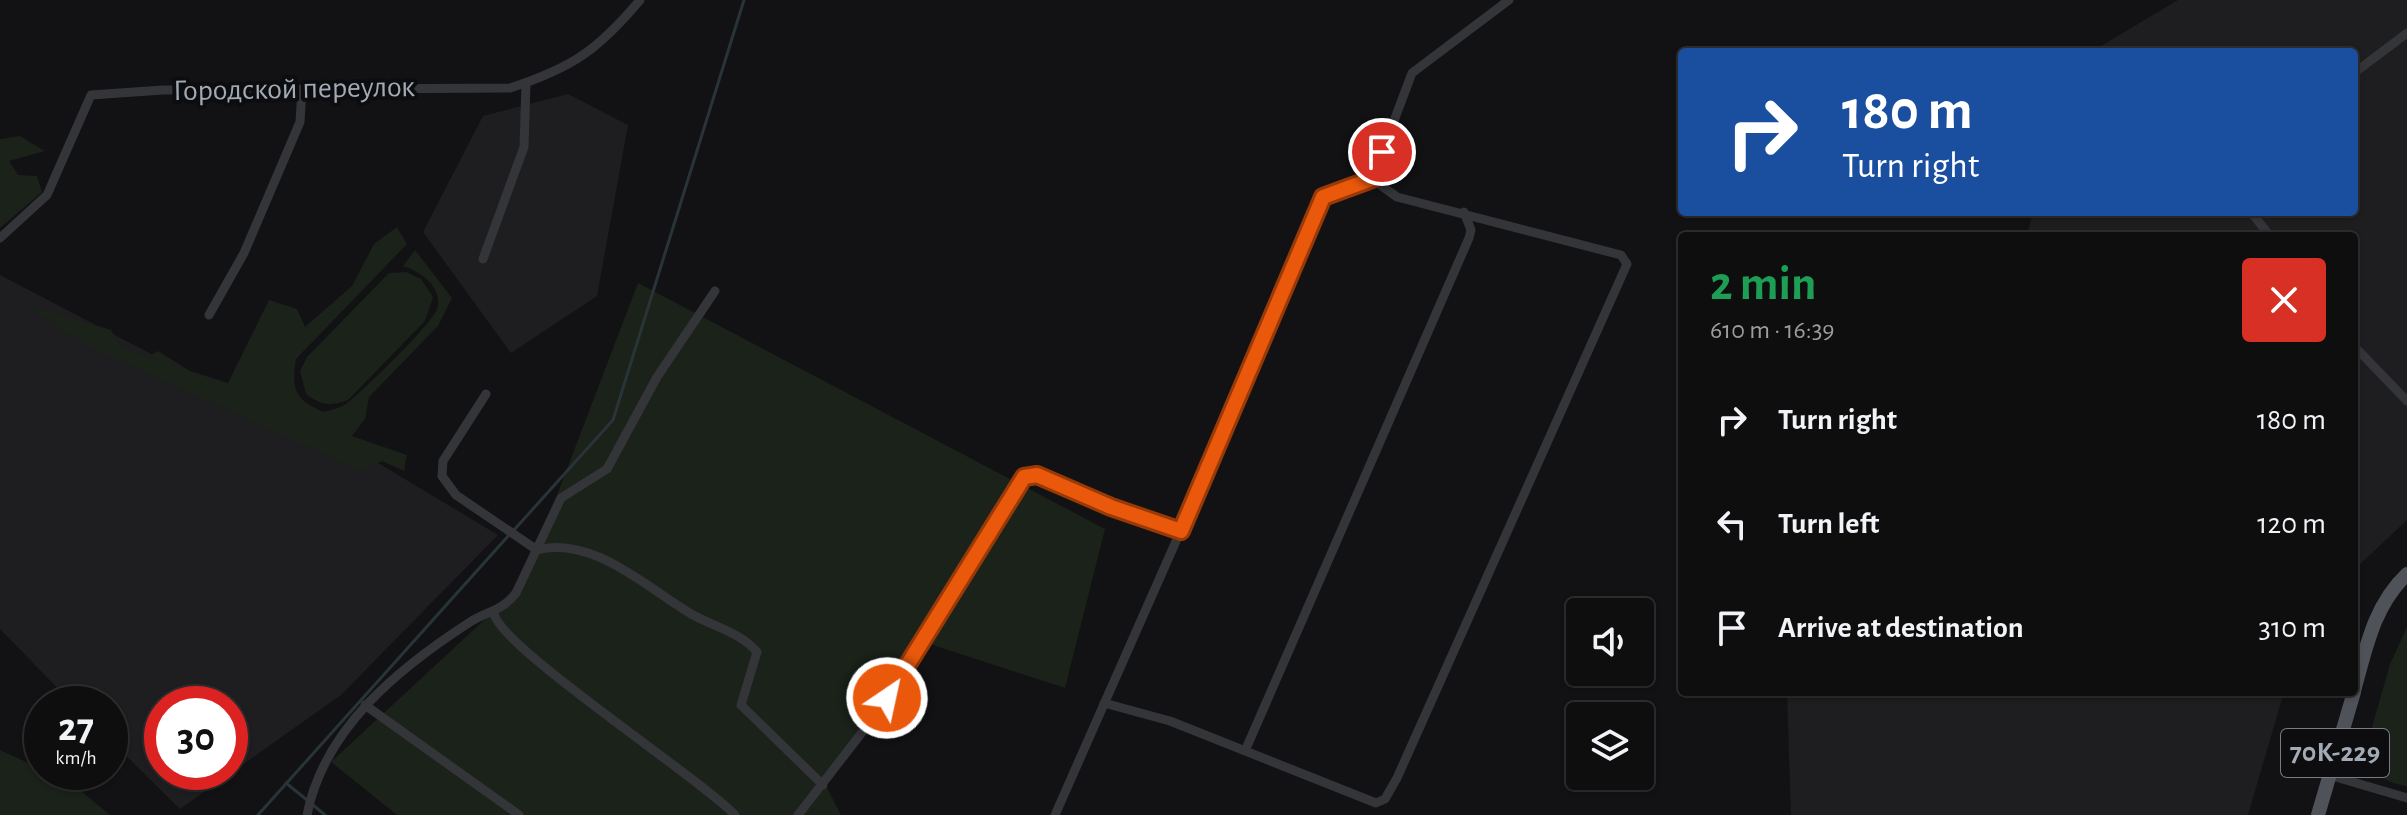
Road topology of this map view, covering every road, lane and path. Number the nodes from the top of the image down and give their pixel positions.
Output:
1 (640, 0) edge
2 (1509, 0) edge
3 (2407, 33) edge
4 (2358, 70) edge
5 (526, 83) junction
6 (302, 89) junction
7 (1372, 179) junction
8 (1464, 212) junction
9 (2254, 216) edge
10 (2267, 232) edge
11 (0, 238) edge
12 (483, 259) dead end
13 (715, 291) dead end
14 (209, 315) dead end
15 (2358, 350) edge
16 (486, 394) dead end
17 (2407, 401) edge
18 (1181, 531) junction
19 (537, 550) junction
20 (2407, 574) edge
21 (494, 613) junction
22 (2358, 677) edge
23 (2353, 696) edge
24 (1104, 703) junction
25 (365, 705) junction
26 (1245, 751) junction
27 (2329, 775) junction
28 (823, 785) junction
29 (2407, 798) edge
30 (307, 815) edge
31 (519, 815) edge
32 (735, 815) edge
33 (798, 815) edge
34 (1055, 815) edge
35 (2318, 815) edge

1 - 5 street, Городской переулок
2 - 7 street
3 - 4 street
5 - 6 street, Городской переулок
5 - 12 street
6 - 11 street, Городской переулок
6 - 14 street
7 - 8 street
7 - 18 street
8 - 26 street
8 - 26 street
9 - 10 street
13 - 19 street
15 - 17 street
16 - 19 street
18 - 24 street
18 - 28 street
19 - 21 street
19 - 28 street
20 - 22 main road, 70К-229
21 - 25 street
21 - 32 street
23 - 27 main road, 70К-229
24 - 26 street
24 - 34 street
25 - 30 street
25 - 31 street
27 - 29 street
27 - 35 main road, 70К-229
28 - 33 street

